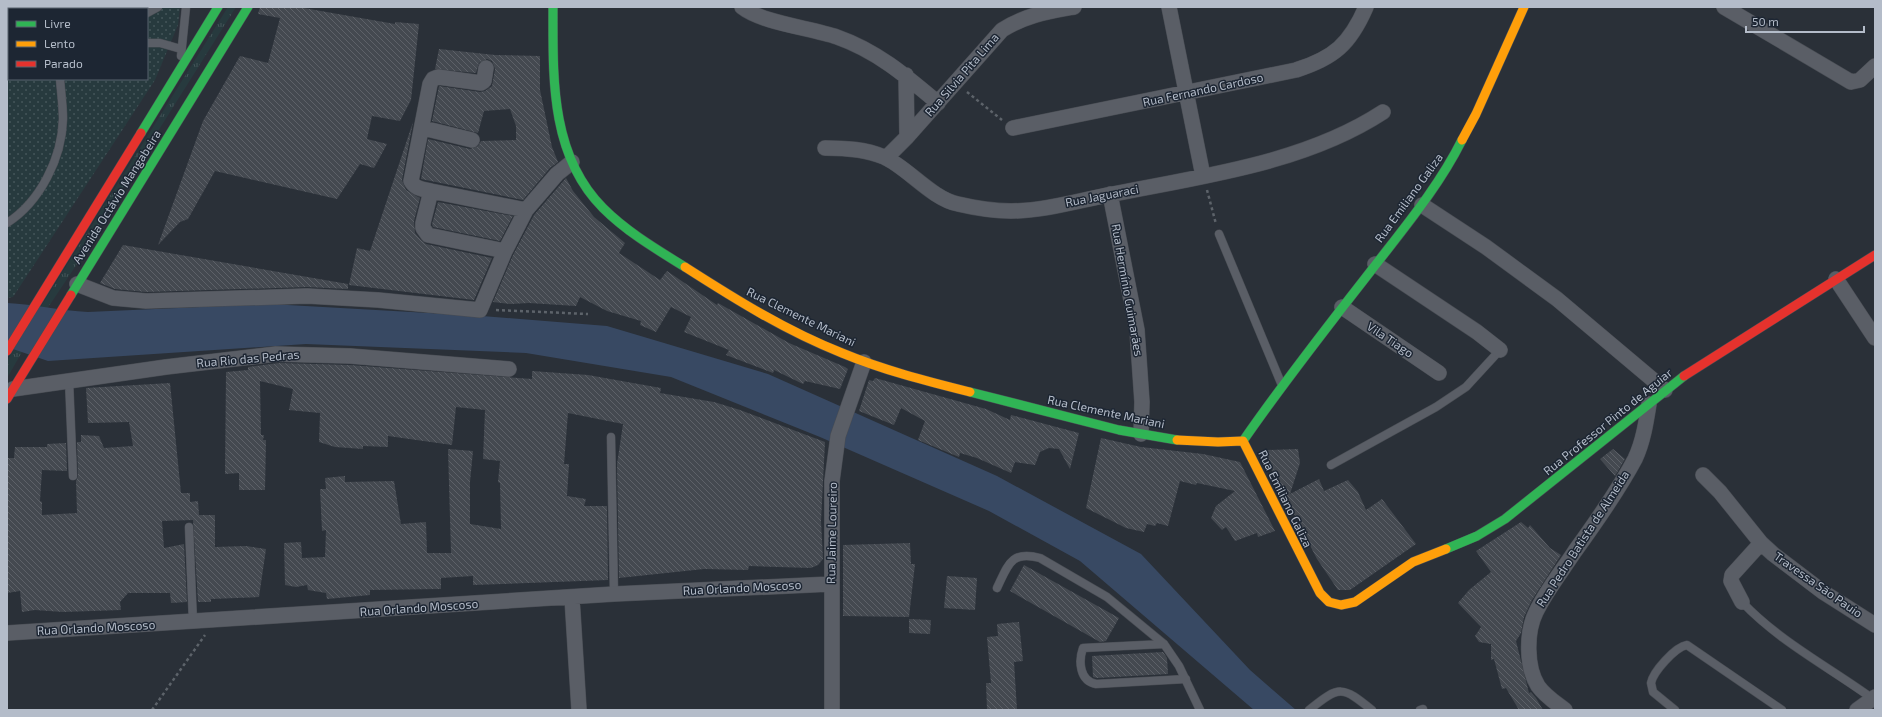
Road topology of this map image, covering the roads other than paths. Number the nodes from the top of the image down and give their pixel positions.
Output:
1 (158, 7) edge
2 (186, 7) edge
3 (218, 7) edge
4 (248, 7) edge
5 (553, 7) edge
6 (742, 7) edge
7 (1074, 7) edge
8 (1169, 7) edge
9 (1366, 7) edge
10 (1524, 7) edge
11 (1729, 8) edge
12 (148, 12) edge
13 (148, 43) edge
14 (181, 49) junction
15 (1875, 66) edge
16 (486, 68) dead end
17 (179, 72) junction
18 (906, 75) junction
19 (60, 80) edge
20 (1186, 93) junction
21 (938, 103) junction
22 (1383, 112) dead end
23 (423, 128) junction
24 (1013, 128) road end
25 (907, 137) junction
26 (472, 140) dead end
27 (825, 148) dead end
28 (886, 158) junction
29 (572, 162) junction
30 (1203, 176) junction
31 (431, 191) junction
32 (1110, 194) junction
33 (1422, 205) junction
34 (526, 210) junction
35 (7, 223) edge
36 (1219, 234) road end
37 (505, 251) junction
38 (1875, 255) edge
39 (1375, 264) junction
40 (1836, 279) junction
41 (77, 284) junction
42 (1342, 308) junction
43 (1875, 338) edge
44 (1500, 350) joint
45 (7, 351) edge
46 (864, 362) junction
47 (509, 369) dead end
48 (1438, 373) dead end
49 (69, 380) junction
50 (1282, 385) junction
51 (1665, 390) junction
52 (10, 394) edge
53 (1649, 404) junction
54 (1140, 434) junction
55 (611, 437) dead end
56 (1243, 441) junction
57 (1331, 465) dead end
58 (1703, 475) dead end
59 (73, 476) dead end
60 (189, 527) dead end
61 (1761, 543) junction
62 (831, 584) junction
63 (997, 588) dead end
64 (614, 594) junction
65 (572, 598) junction
66 (1355, 602) joint
67 (1742, 602) joint
68 (193, 622) junction
69 (1875, 625) edge
70 (7, 633) edge
71 (1164, 644) junction
72 (1186, 679) junction
73 (1874, 698) edge
74 (579, 710) edge
75 (832, 710) edge
76 (1200, 710) edge
77 (1309, 710) edge
78 (1372, 710) edge
79 (1565, 710) edge
80 (1674, 710) edge
81 (1782, 710) edge
82 (1857, 710) edge

1 - 12 lane
2 - 14 lane
3 - 17 street, Avenida Octávio Mangabeira
4 - 41 street, Avenida Octávio Mangabeira
5 - 29 street, Rua Clemente Mariani
6 - 18 street
7 - 21 street, Rua Silvia Pita Lima
8 - 20 street
9 - 20 street, Rua Fernando Cardoso
10 - 33 street, Rua Emiliano Galiza
11 - 15 street
13 - 14 lane
14 - 17 lane
16 - 23 street
17 - 45 street, Avenida Octávio Mangabeira
18 - 21 street
18 - 25 street
19 - 35 lane
20 - 24 street, Rua Fernando Cardoso
20 - 30 street
21 - 25 street, Rua Silvia Pita Lima
22 - 30 street, Rua Jaguaraci
23 - 26 street
23 - 31 street
25 - 28 street, Rua Silvia Pita Lima
27 - 28 street, Rua Jaguaraci
28 - 32 street, Rua Jaguaraci
29 - 34 street
29 - 46 street, Rua Clemente Mariani
30 - 32 street, Rua Jaguaraci
31 - 34 street
31 - 37 street
32 - 54 street, Rua Hermínio Guimarães
33 - 39 street, Rua Emiliano Galiza
33 - 51 street
34 - 37 street
36 - 50 lane
37 - 41 street
38 - 40 street, Rua Professor Pinto de Aguiar
39 - 42 street, Rua Emiliano Galiza
39 - 44 street
40 - 43 street
40 - 51 street, Rua Professor Pinto de Aguiar
41 - 52 street, Avenida Octávio Mangabeira
42 - 48 street, Vila Tiago
42 - 50 street, Rua Emiliano Galiza
44 - 57 lane
46 - 54 street, Rua Clemente Mariani
46 - 62 street, Rua Jaime Loureiro
47 - 49 street, Rua Rio das Pedras
49 - 52 street, Rua Rio das Pedras
49 - 59 lane
50 - 56 street, Rua Emiliano Galiza
51 - 53 street, Rua Professor Pinto de Aguiar
53 - 66 street, Rua Professor Pinto de Aguiar
53 - 79 street, Rua Pedro Batista de Almeida
54 - 56 street, Rua Clemente Mariani
55 - 64 lane
56 - 66 street, Rua Emiliano Galiza
58 - 61 street, Travessa São Pauio
60 - 68 lane
61 - 67 street
61 - 69 street, Travessa São Pauio
62 - 64 street, Rua Orlando Moscoso
62 - 75 street, Rua Jaime Loureiro
63 - 71 lane
64 - 65 street, Rua Orlando Moscoso
65 - 68 street, Rua Orlando Moscoso
65 - 74 street
67 - 73 lane
68 - 70 street, Rua Orlando Moscoso
71 - 72 lane
71 - 72 lane
72 - 76 lane
73 - 82 street
77 - 78 lane
80 - 81 lane

